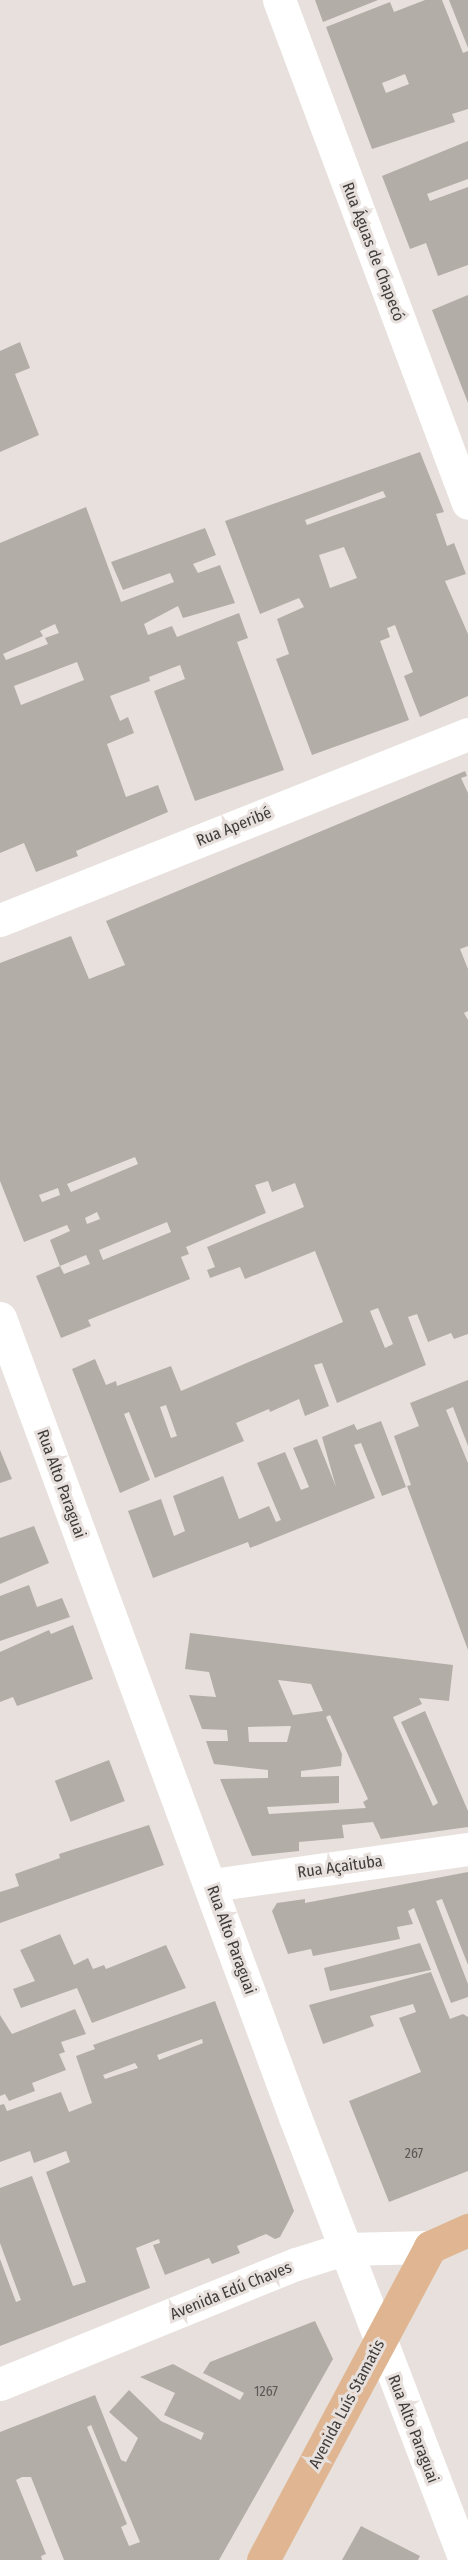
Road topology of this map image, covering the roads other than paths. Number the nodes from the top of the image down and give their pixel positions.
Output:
1 (279, 0) edge
2 (468, 503) edge
3 (468, 734) edge
4 (0, 920) edge
5 (0, 1318) edge
6 (468, 1849) edge
7 (212, 1886) junction
8 (468, 2230) edge
9 (430, 2247) junction
10 (344, 2248) junction
11 (380, 2343) junction
12 (0, 2384) edge
13 (263, 2560) edge
14 (465, 2560) edge

1 - 2 street, Rua Águas de Chapecó
3 - 4 street, Rua Aperibé
5 - 7 street, Rua Alto Paraguai
6 - 7 street, Rua Açaituba
7 - 10 street, Rua Alto Paraguai
8 - 9 main road, Avenida Edú Chaves
9 - 10 street, Avenida Edú Chaves
9 - 11 main road, Avenida Luís Stamatis
10 - 11 street, Rua Alto Paraguai
10 - 12 street, Avenida Edú Chaves
11 - 13 main road, Avenida Luís Stamatis
11 - 14 street, Rua Alto Paraguai

